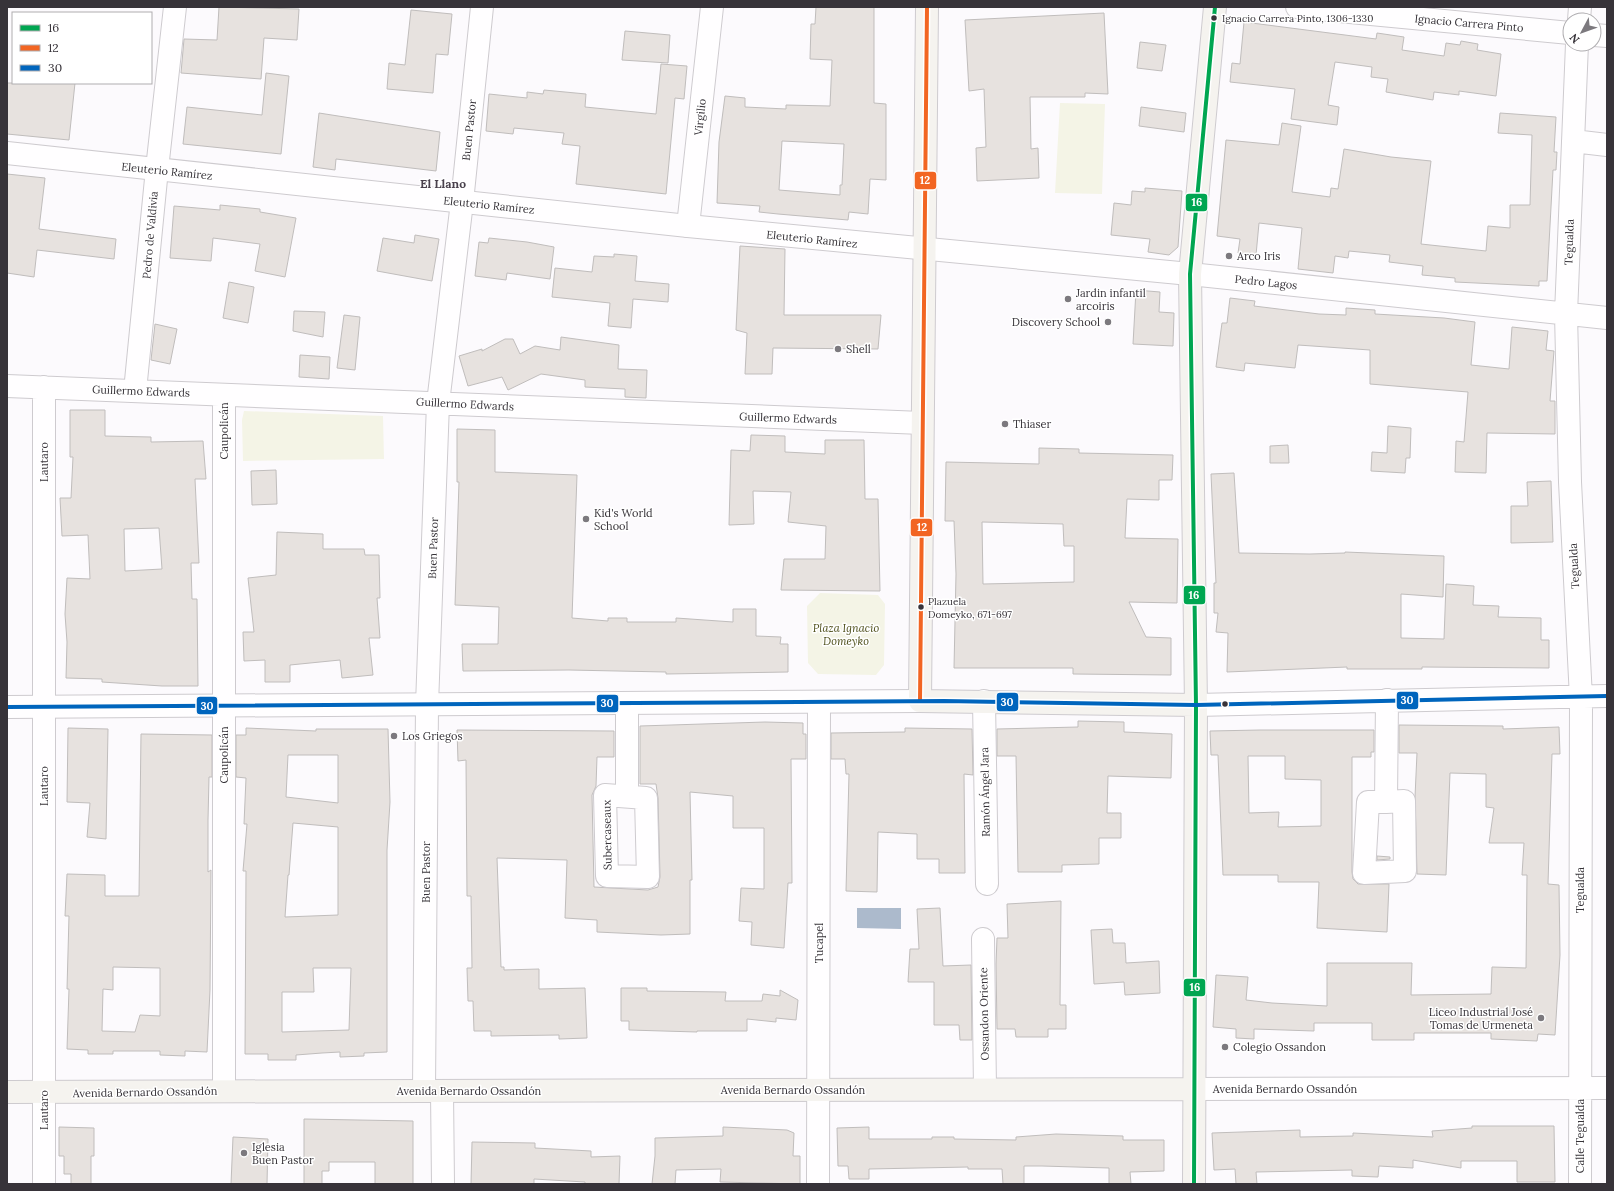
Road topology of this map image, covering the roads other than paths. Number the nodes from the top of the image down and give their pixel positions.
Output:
1 (175, 7) edge
2 (482, 7) edge
3 (712, 7) edge
4 (927, 7) edge
5 (1215, 7) edge
6 (1297, 7) edge
7 (1562, 31) edge
8 (1577, 52) edge
9 (1573, 141) junction
10 (1607, 144) edge
11 (7, 153) edge
12 (156, 169) junction
13 (462, 202) junction
14 (688, 226) junction
15 (924, 249) junction
16 (1190, 274) junction
17 (1566, 314) junction
18 (1607, 318) edge
19 (7, 386) edge
20 (44, 387) junction
21 (136, 391) junction
22 (224, 395) junction
23 (438, 403) junction
24 (922, 423) junction
25 (1607, 696) edge
26 (1581, 698) junction
27 (1387, 700) junction
28 (920, 701) junction
29 (984, 701) junction
30 (819, 702) junction
31 (627, 703) junction
32 (224, 705) junction
33 (427, 705) junction
34 (1196, 705) junction
35 (7, 707) edge
36 (44, 707) junction
37 (627, 796) dead end
38 (1386, 802) dead end
39 (987, 884) dead end
40 (982, 939) dead end
41 (1579, 1088) junction
42 (1607, 1088) edge
43 (985, 1089) junction
44 (1194, 1089) junction
45 (818, 1090) junction
46 (224, 1091) junction
47 (433, 1091) junction
48 (7, 1092) edge
49 (44, 1093) junction
50 (44, 1184) edge
51 (443, 1184) edge
52 (818, 1184) edge
53 (1194, 1184) edge
54 (1580, 1184) edge

1 - 12 street, Pedro de Valdivia
2 - 13 street, Buen Pastor
3 - 14 street, Virgilio
4 - 15 main road
5 - 16 main road
6 - 7 street, Ignacio Carrera Pinto
8 - 9 street, Tegualda
9 - 10 street
9 - 17 street, Tegualda
11 - 12 street, Eleuterio Ramírez
12 - 13 street, Eleuterio Ramírez
12 - 21 street, Pedro de Valdivia
13 - 14 street, Eleuterio Ramírez
13 - 23 street, Buen Pastor
14 - 15 street, Eleuterio Ramírez
15 - 16 street, Pedro Lagos
15 - 24 main road
16 - 17 street, Pedro Lagos
16 - 34 main road
17 - 18 street, Pedro Lagos
17 - 26 street, Tegualda
19 - 20 street, Guillermo Edwards
20 - 21 street, Guillermo Edwards
20 - 36 street, Lautaro
21 - 22 street, Guillermo Edwards
22 - 23 street, Guillermo Edwards
22 - 32 street, Caupolicán
23 - 24 street, Guillermo Edwards
23 - 33 street, Buen Pastor
24 - 28 main road
25 - 26 street
26 - 27 street
26 - 41 street, Tegualda
27 - 34 street
27 - 38 street
28 - 29 main road
28 - 30 street
29 - 34 main road
29 - 39 street, Ramón Ángel Jara
30 - 31 street
30 - 45 street, Tucapel
31 - 33 street
31 - 37 street, Subercaseaux
32 - 33 street
32 - 36 street
32 - 46 street, Caupolicán
33 - 47 street, Buen Pastor
34 - 44 main road
35 - 36 street
36 - 49 street, Lautaro
40 - 43 street, Ossandon Oriente
41 - 42 street, Avenida Bernardo Ossandón
41 - 44 street, Avenida Bernardo Ossandón
41 - 54 street, Calle Tegualda
43 - 44 main road, Avenida Bernardo Ossandón
43 - 45 main road, Avenida Bernardo Ossandón
44 - 53 main road
45 - 47 main road, Avenida Bernardo Ossandón
45 - 52 street, Tucapel
46 - 47 main road, Avenida Bernardo Ossandón
46 - 49 main road, Avenida Bernardo Ossandón
47 - 51 street, Buen Pastor
48 - 49 main road, Avenida Bernardo Ossandón
49 - 50 street, Lautaro

